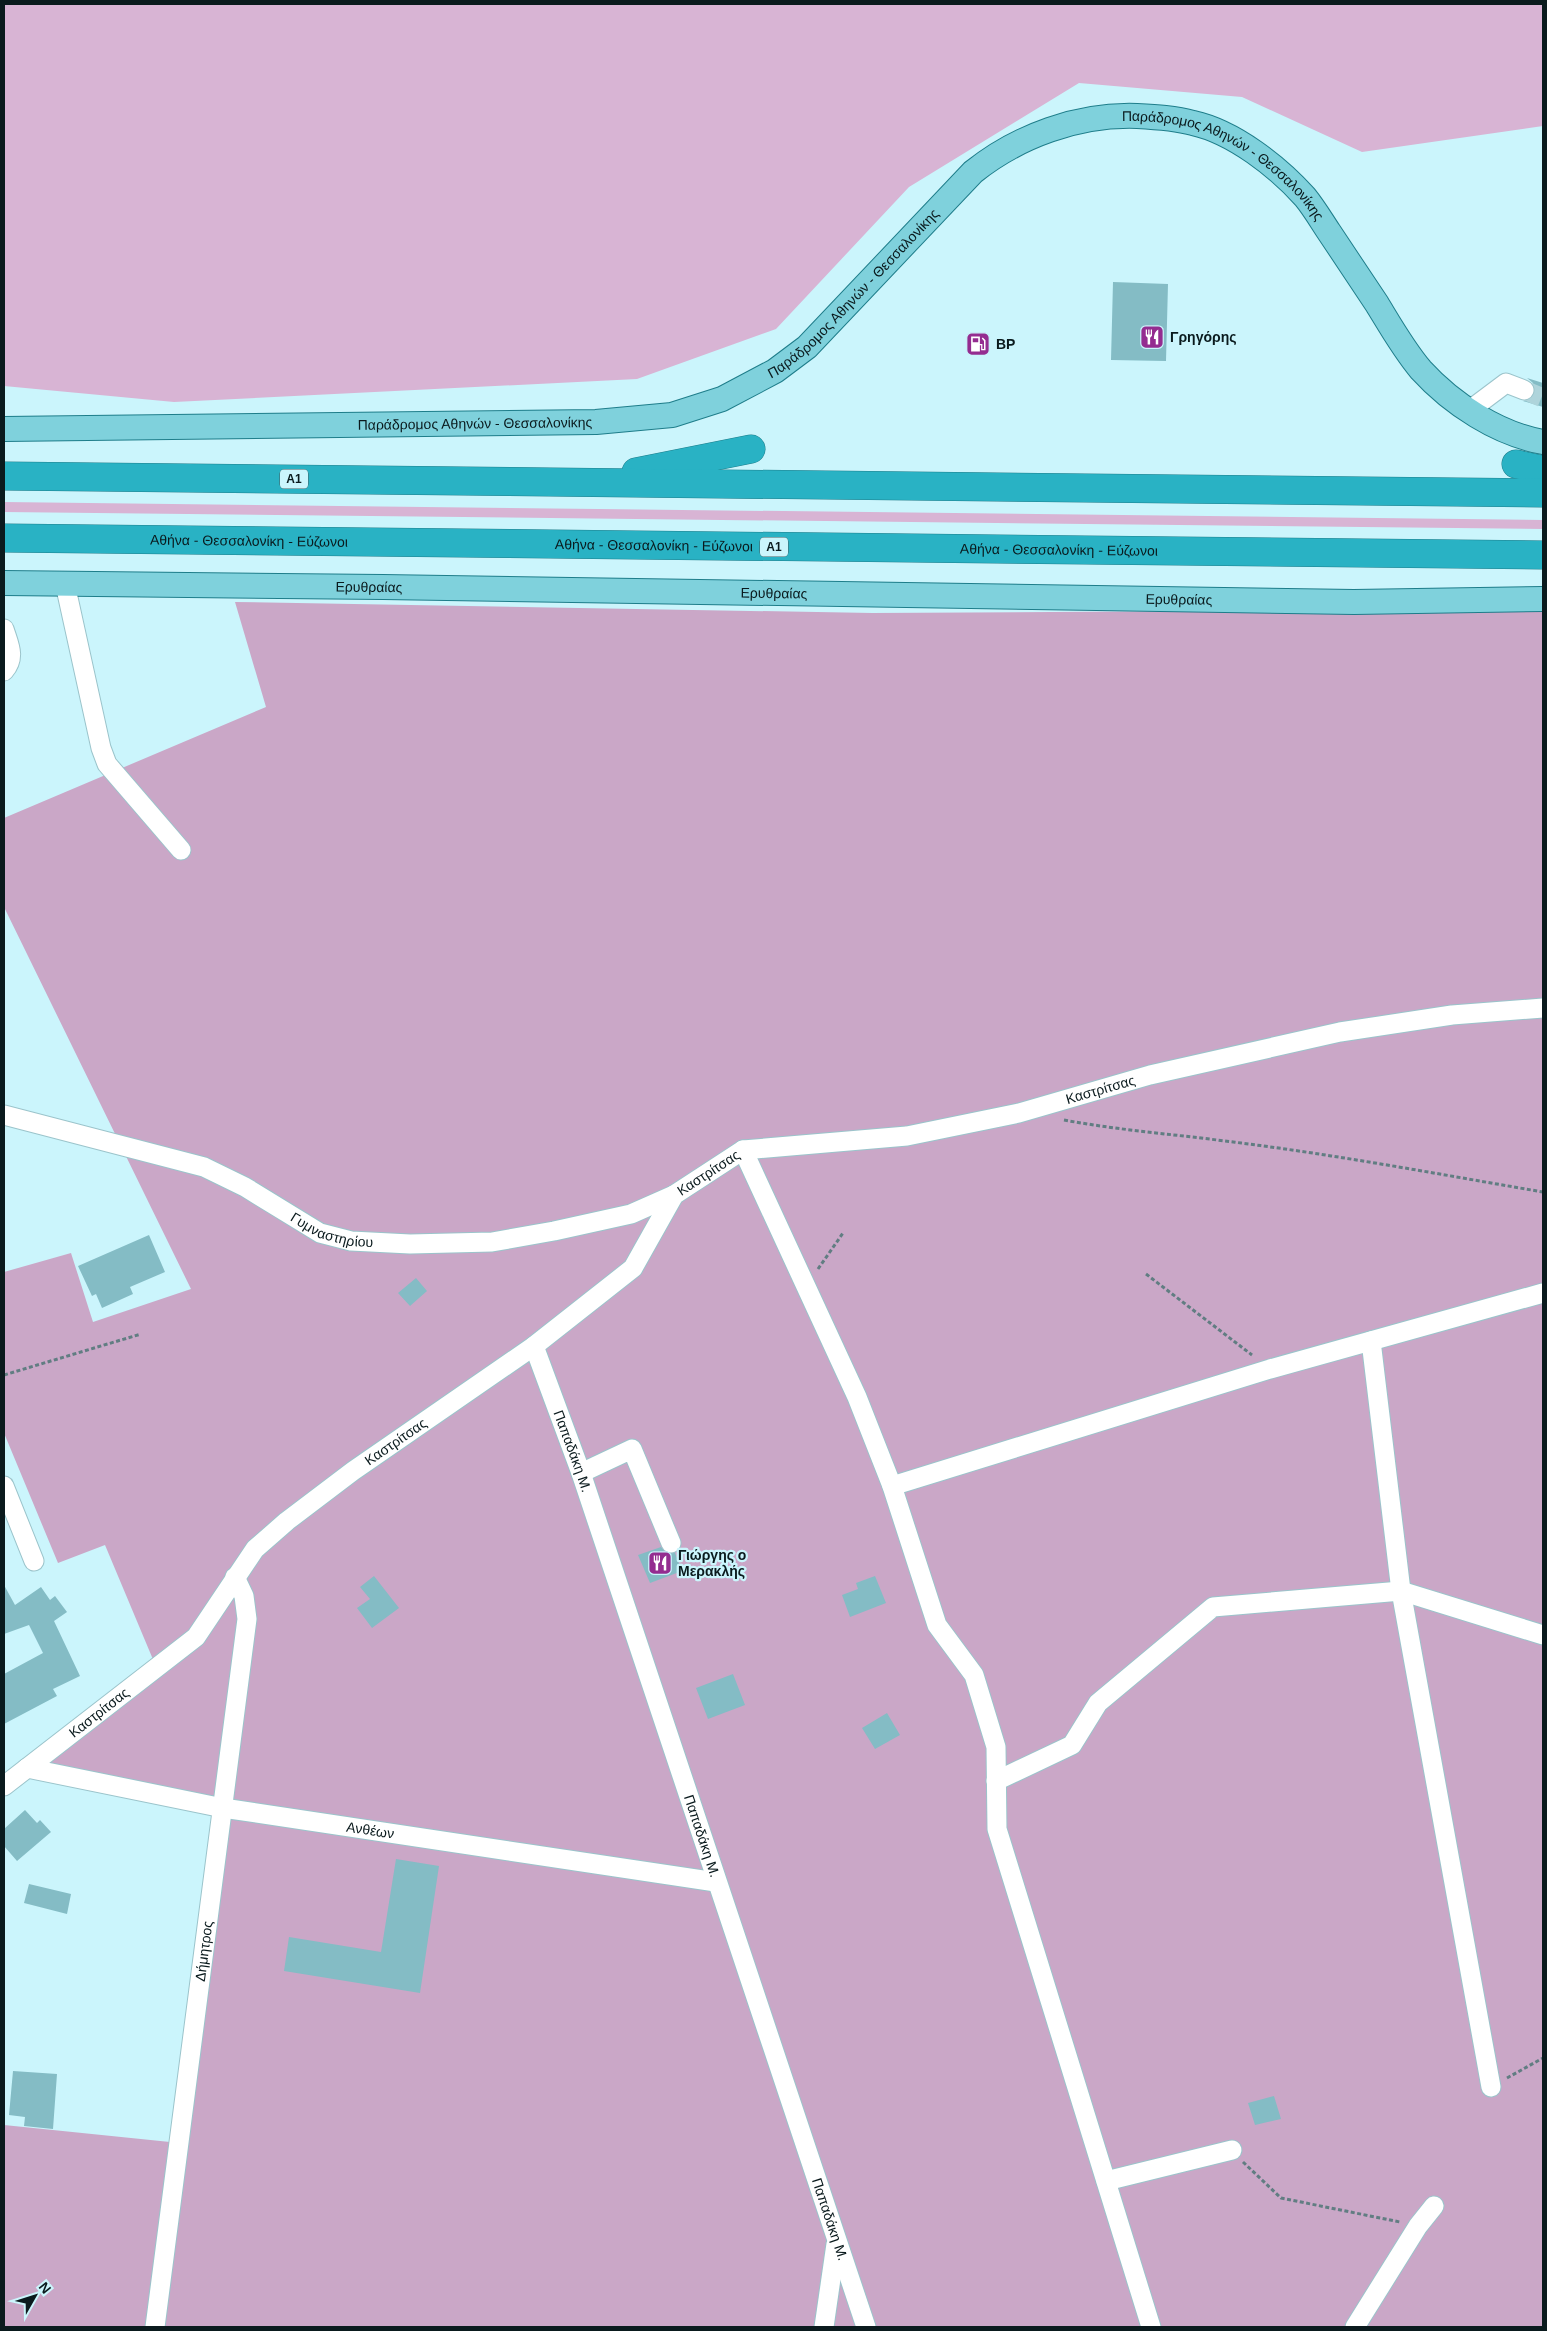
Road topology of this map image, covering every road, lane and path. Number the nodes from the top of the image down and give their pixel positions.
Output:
1 (1524, 390) tunnel mouth
2 (1470, 410) junction
3 (4, 430) edge
4 (1543, 442) edge
5 (751, 449) dead end
6 (1516, 464) dead end
7 (1543, 470) edge
8 (4, 476) edge
9 (584, 483) junction
10 (1543, 494) edge
11 (4, 538) edge
12 (1543, 555) edge
13 (4, 583) edge
14 (65, 584) junction
15 (1543, 599) edge
16 (4, 629) edge
17 (4, 671) edge
18 (181, 850) dead end
19 (1543, 1008) edge
20 (4, 1115) edge
21 (1056, 1119) dead end
22 (743, 1150) junction
23 (1543, 1192) edge
24 (674, 1195) junction
25 (843, 1233) dead end
26 (1146, 1274) dead end
27 (806, 1286) junction
28 (1543, 1293) edge
29 (141, 1334) dead end
30 (1371, 1341) junction
31 (534, 1346) junction
32 (1270, 1369) junction
33 (4, 1376) edge
34 (580, 1473) junction
35 (4, 1486) edge
36 (892, 1486) junction
37 (671, 1543) dead end
38 (34, 1562) dead end
39 (235, 1577) junction
40 (1401, 1591) junction
41 (1543, 1635) edge
42 (27, 1768) junction
43 (996, 1781) junction
44 (4, 1786) edge
45 (223, 1808) junction
46 (716, 1882) junction
47 (1543, 2058) edge
48 (1491, 2087) joint
49 (1232, 2150) joint
50 (1106, 2181) junction
51 (1434, 2206) dead end
52 (1418, 2226) junction
53 (837, 2239) junction
54 (155, 2327) edge
55 (824, 2327) edge
56 (866, 2327) edge
57 (1151, 2327) edge
58 (1355, 2327) edge

1 - 2 street
2 - 3 main road, Παράδρομος Αθηνών - Θεσσαλονίκης
2 - 4 main road, Παράδρομος Αθηνών - Θεσσαλονίκης
5 - 9 highway
6 - 7 highway
8 - 9 highway, Α1
9 - 10 highway, Α1
11 - 12 highway, Αθήνα - Θεσσαλονίκη - Εύζωνοι / Α1
13 - 14 main road, Ερυθραίας
14 - 15 main road, Ερυθραίας
14 - 18 street
16 - 17 street
19 - 22 street, Καστρίτσας
20 - 24 street, Γυμναστηρίου
21 - 23 path
22 - 24 street, Καστρίτσας
22 - 27 street
24 - 31 street, Καστρίτσας
25 - 27 path
26 - 32 path
27 - 36 street
28 - 30 street
29 - 33 path
30 - 32 street
30 - 40 street
31 - 34 street, Παπαδάκη Μ.
31 - 39 street, Καστρίτσας
32 - 36 street
34 - 37 street
34 - 46 street, Παπαδάκη Μ.
35 - 38 street
36 - 43 street
39 - 42 street, Καστρίτσας
39 - 45 street, Δήμητρος
40 - 41 street
40 - 43 street
40 - 48 street
42 - 44 street, Καστρίτσας
42 - 45 street, Ανθέων
43 - 50 street
45 - 46 street, Ανθέων
45 - 54 street, Δήμητρος
46 - 53 street, Παπαδάκη Μ.
47 - 48 path
49 - 50 street
49 - 52 path
50 - 57 street
51 - 52 street
52 - 58 street
53 - 55 street
53 - 56 street, Παπαδάκη Μ.

